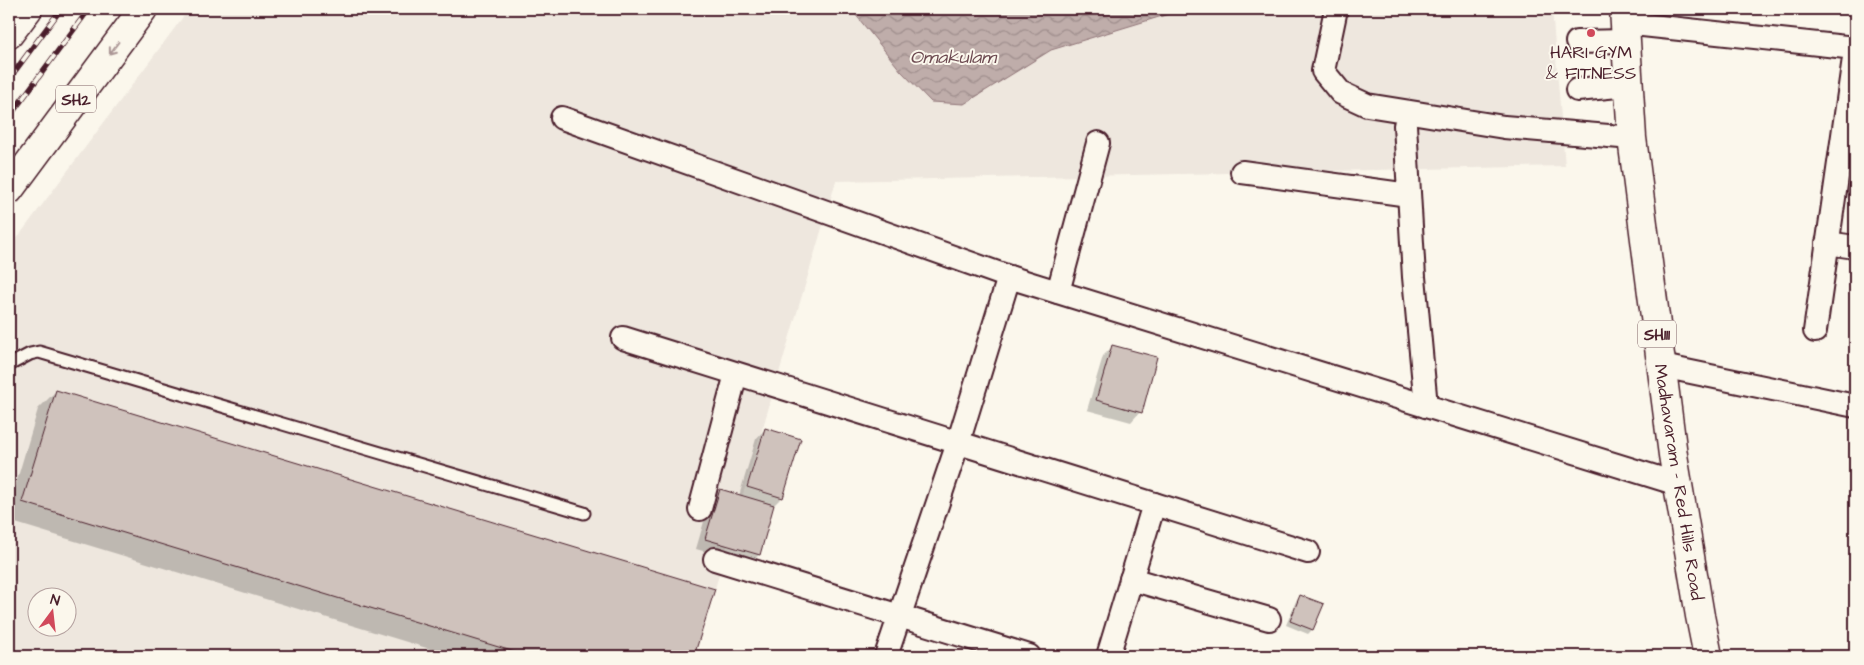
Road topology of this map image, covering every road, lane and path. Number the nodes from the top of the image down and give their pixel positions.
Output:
1 (28, 9) edge
2 (143, 9) edge
3 (1336, 9) edge
4 (1624, 24) edge
5 (9, 34) edge
6 (1577, 42) dead end
7 (1855, 50) edge
8 (1628, 85) junction
9 (1577, 90) dead end
10 (562, 118) dead end
11 (1405, 125) dead end
12 (1632, 138) junction
13 (1098, 143) dead end
14 (1242, 172) dead end
15 (9, 190) edge
16 (1409, 195) junction
17 (1827, 243) junction
18 (1855, 247) edge
19 (1010, 277) junction
20 (1058, 292) junction
21 (1815, 331) dead end
22 (622, 338) dead end
23 (9, 365) edge
24 (1662, 366) junction
25 (736, 374) junction
26 (1426, 406) junction
27 (1855, 406) edge
28 (958, 443) junction
29 (1678, 484) junction
30 (1154, 504) junction
31 (700, 509) dead end
32 (584, 513) dead end
33 (1308, 552) dead end
34 (715, 559) dead end
35 (1131, 579) junction
36 (900, 616) junction
37 (1269, 618) dead end
38 (886, 656) edge
39 (1029, 656) edge
40 (1108, 656) edge
41 (1708, 656) edge

1 - 5 main road
2 -> 15 main road, SH2
3 - 12 street
4 - 6 street
4 - 7 street
4 - 8 main road, Madhavaram - Red Hills Road / SH111
7 - 17 street
8 - 9 street
8 - 12 main road, Madhavaram - Red Hills Road / SH111
10 - 19 street
11 - 16 street
12 - 24 main road, Madhavaram - Red Hills Road / SH111
13 - 20 street
14 - 16 street
16 - 26 street
17 - 18 street
17 - 21 street
19 - 20 street
19 - 28 street
20 - 26 street
22 - 25 street
23 - 32 lane
24 - 27 street
24 - 29 main road, Madhavaram - Red Hills Road / SH111
25 - 28 street
25 - 31 street
26 - 29 street
28 - 30 street
28 - 36 street
29 - 41 main road, Madhavaram - Red Hills Road / SH111
30 - 33 street
30 - 35 street
34 - 36 street
35 - 37 street
35 - 40 street
36 - 38 street
36 - 39 street

